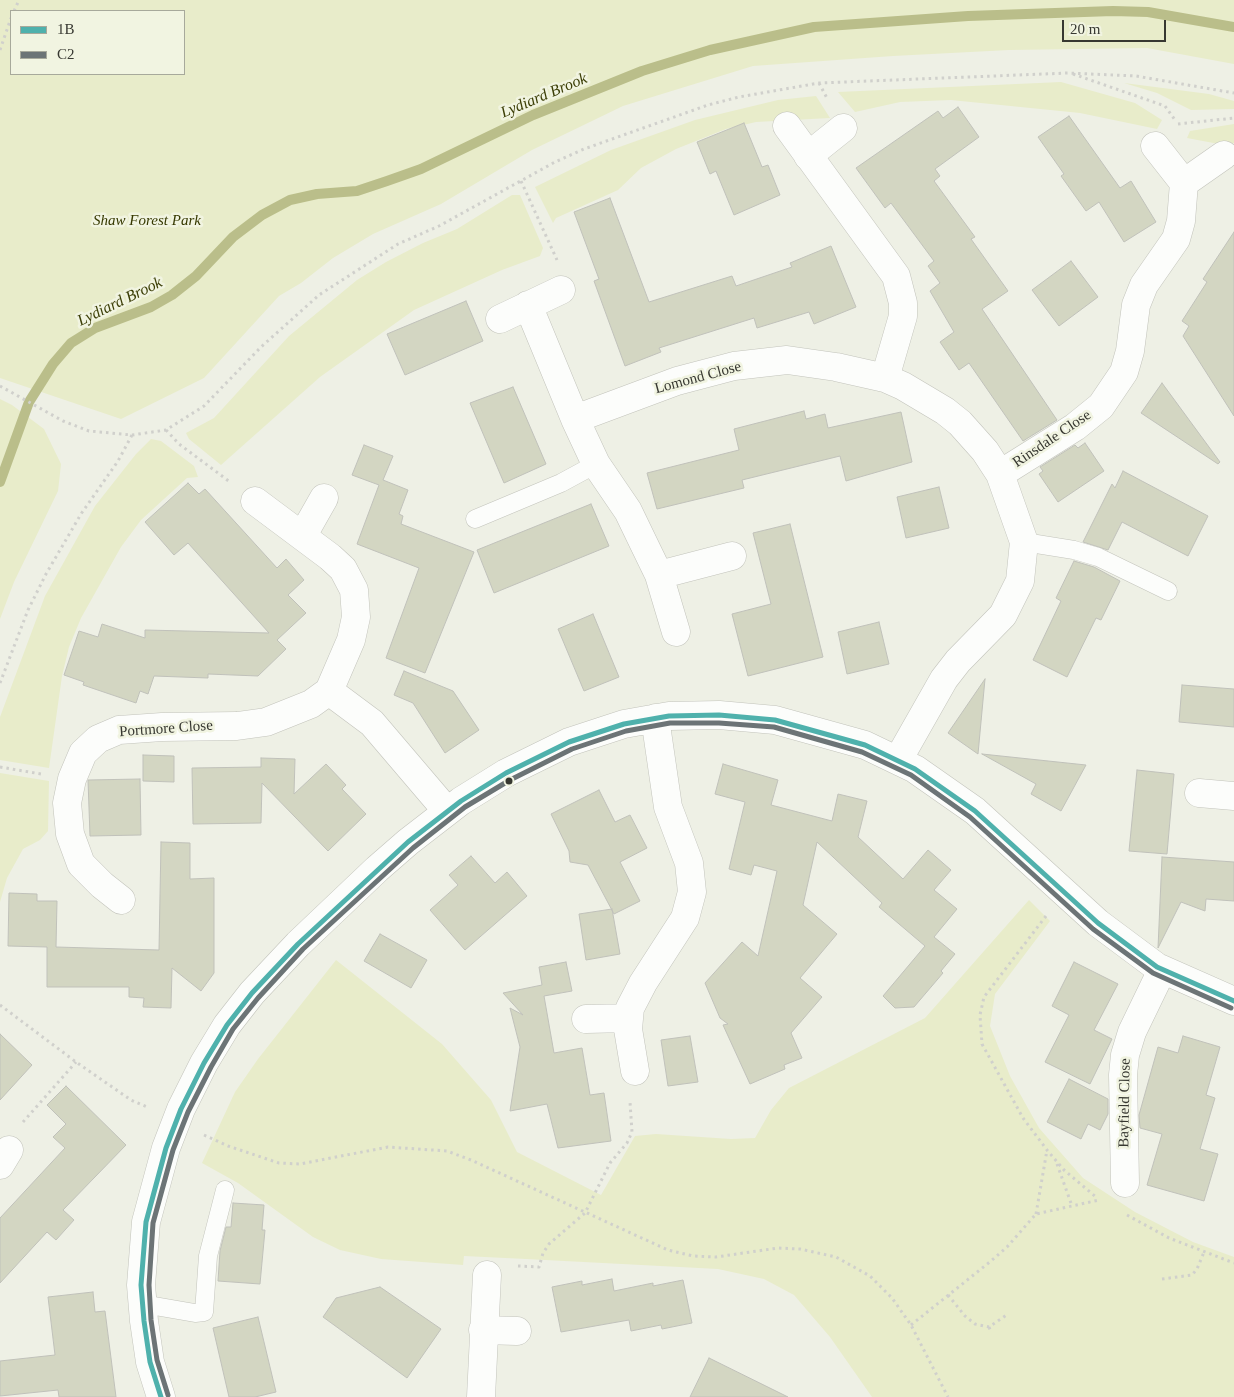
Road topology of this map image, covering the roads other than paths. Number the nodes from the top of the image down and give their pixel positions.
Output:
1 (787, 126) dead end
2 (844, 128) dead end
3 (1156, 146) road end
4 (1224, 155) dead end
5 (808, 156) junction
6 (1184, 183) junction
7 (561, 290) road end
8 (528, 305) junction
9 (500, 318) dead end
10 (885, 378) junction
11 (575, 420) junction
12 (596, 464) junction
13 (1000, 474) junction
14 (324, 498) dead end
15 (255, 501) road end
16 (475, 519) dead end
17 (303, 535) junction
18 (1024, 542) junction
19 (732, 556) dead end
20 (659, 575) junction
21 (1168, 590) dead end
22 (676, 632) dead end
23 (329, 691) junction
24 (655, 718) junction
25 (898, 760) junction
26 (1199, 793) dead end
27 (1234, 796) edge
28 (447, 811) junction
29 (122, 900) dead end
30 (1162, 970) junction
31 (1234, 1000) edge
32 (628, 1018) junction
33 (586, 1020) dead end
34 (635, 1071) road end
35 (1125, 1183) dead end
36 (225, 1190) dead end
37 (486, 1276) road end
38 (142, 1304) junction
39 (483, 1330) junction
40 (517, 1331) dead end
41 (160, 1397) edge
42 (481, 1397) edge

1 - 5 street
2 - 5 street
3 - 6 street
4 - 6 street
5 - 10 street
6 - 13 street, Rinsdale Close
7 - 8 street
8 - 9 street
8 - 11 street
10 - 11 street, Lomond Close
10 - 13 street, Lomond Close
11 - 12 street
12 - 16 lane
12 - 20 street
13 - 18 street, Lomond Close
14 - 17 street
15 - 17 street
17 - 23 street
18 - 21 lane
18 - 25 street, Lomond Close
19 - 20 street
20 - 22 street
23 - 28 street
23 - 29 street, Portmore Close
24 - 25 street
24 - 28 street
24 - 32 street
25 - 30 street
26 - 27 street
28 - 38 street
30 - 31 street
30 - 35 street, Bayfield Close
32 - 33 street
32 - 34 street
36 - 38 lane
37 - 39 street
38 - 41 street
39 - 40 street
39 - 42 street

